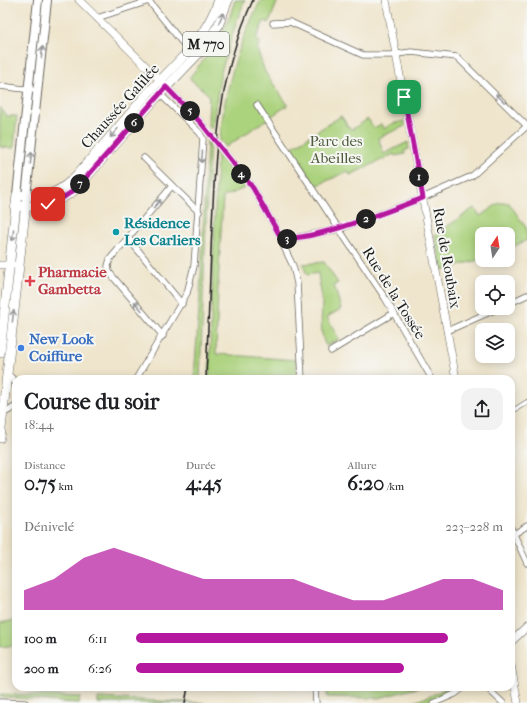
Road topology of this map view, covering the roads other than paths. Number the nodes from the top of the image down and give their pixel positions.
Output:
1 (38, 0) edge
2 (47, 0) edge
3 (79, 0) edge
4 (148, 0) edge
5 (219, 0) edge
6 (228, 0) edge
7 (386, 0) edge
8 (97, 18) junction
9 (274, 23) dead end
10 (189, 51) junction
11 (396, 54) junction
12 (163, 84) junction
13 (0, 86) edge
14 (29, 89) junction
15 (38, 90) junction
16 (160, 94) junction
17 (257, 105) dead end
18 (527, 126) edge
19 (144, 158) dead end
20 (172, 186) junction
21 (22, 196) junction
22 (423, 198) junction
23 (20, 206) junction
24 (198, 212) junction
25 (339, 229) junction
26 (128, 238) junction
27 (283, 238) junction
28 (14, 264) junction
29 (0, 265) edge
30 (527, 295) edge
31 (515, 301) edge
32 (182, 304) junction
33 (394, 313) junction
34 (483, 315) edge
35 (447, 331) junction
36 (163, 336) junction
37 (3, 348) edge
38 (331, 351) dead end
39 (0, 353) edge
40 (7, 374) junction
41 (139, 375) edge
42 (302, 375) edge
43 (430, 375) edge
44 (455, 375) edge
45 (12, 378) edge
46 (527, 402) edge
47 (12, 408) edge
48 (515, 410) edge
49 (3, 412) junction
50 (1, 426) edge
51 (0, 438) edge
52 (527, 526) edge
53 (515, 533) edge
54 (515, 536) edge
55 (527, 563) edge
56 (527, 627) edge
57 (515, 638) edge
58 (515, 687) edge
59 (315, 691) edge
60 (459, 691) edge
61 (490, 691) edge
62 (0, 702) edge
63 (25, 703) edge
64 (316, 703) edge
65 (434, 703) edge
66 (504, 703) edge
67 (518, 703) edge

1 - 14 main road
15 -> 2 main road
3 - 8 street
4 - 8 street
4 - 10 street
5 - 10 main road, Chaussée Galilée / M 770
12 -> 6 main road, Chaussée Galilée / M 770
7 - 11 street, Rue de Roubaix
8 - 12 street
9 - 11 street
10 - 12 main road, Chaussée Galilée / M 770
18 -> 11 street
11 - 22 street, Rue de Roubaix
12 - 16 main road, Chaussée Galilée / M 770
12 -> 21 main road, Chaussée Galilée / M 770
12 - 27 street
13 - 14 street
14 - 15 street
14 - 21 main road
21 -> 15 main road
16 - 23 main road, Chaussée Galilée / M 770
16 -> 24 street
17 - 25 street, Rue de la Tossée
18 - 22 street
19 - 20 street
20 - 24 street
26 -> 20 street
21 - 23 main road
22 - 25 street
22 - 35 street, Rue de Roubaix
23 - 28 main road
24 - 32 street
25 - 27 street
25 - 33 street, Rue de la Tossée
26 - 32 street
36 -> 26 street
27 - 42 street
28 - 29 street
28 - 37 main road
30 - 31 street
32 - 36 street
33 - 38 street
33 - 43 street, Rue de la Tossée
34 - 35 street
35 - 44 street, Rue de Roubaix
36 - 41 street
37 - 39 main road
37 - 40 main road
40 - 45 street
40 - 49 main road
46 - 48 street
47 - 49 street
49 - 50 main road
50 - 51 main road
52 - 53 street
54 - 55 street
56 - 57 street
58 - 67 street
59 - 64 street
60 - 65 street
61 - 66 street
62 - 63 street

